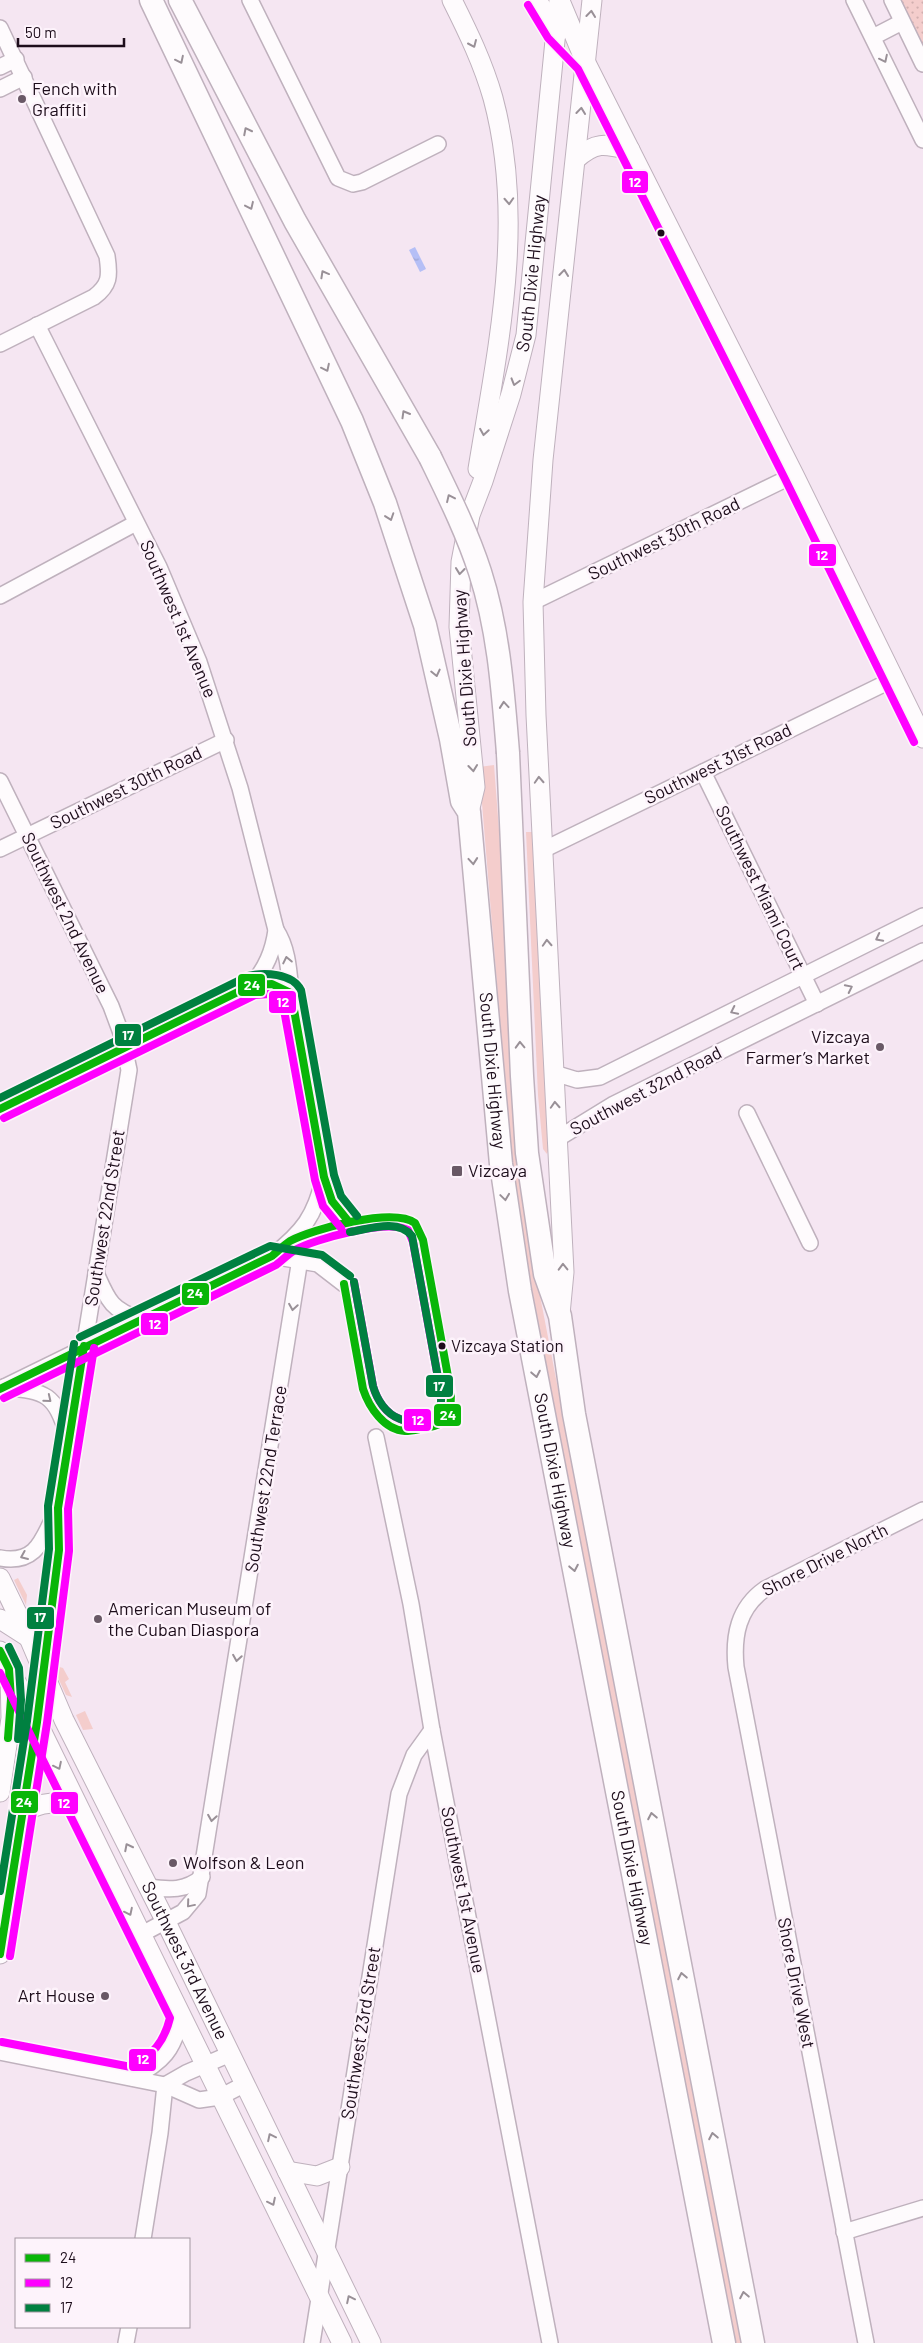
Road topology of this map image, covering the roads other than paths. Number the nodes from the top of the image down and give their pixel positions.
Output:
1 (151, 0) edge
2 (180, 0) edge
3 (250, 0) edge
4 (452, 0) edge
5 (537, 0) edge
6 (559, 0) edge
7 (592, 0) edge
8 (854, 0) edge
9 (892, 0) edge
10 (902, 22) junction
11 (0, 28) edge
12 (556, 32) junction
13 (873, 37) junction
14 (16, 59) junction
15 (586, 62) junction
16 (923, 64) edge
17 (0, 67) edge
18 (24, 77) junction
19 (0, 88) edge
20 (923, 140) edge
21 (438, 144) dead end
22 (630, 150) junction
23 (576, 160) junction
24 (37, 325) junction
25 (0, 344) edge
26 (794, 475) junction
27 (473, 504) junction
28 (136, 523) junction
29 (0, 596) edge
30 (533, 602) junction
31 (894, 679) junction
32 (923, 738) edge
33 (226, 740) junction
34 (703, 772) junction
35 (0, 781) edge
36 (469, 812) junction
37 (27, 836) junction
38 (0, 849) edge
39 (543, 850) junction
40 (923, 916) edge
41 (276, 930) junction
42 (923, 951) edge
43 (803, 976) junction
44 (252, 985) junction
45 (291, 993) junction
46 (817, 1004) junction
47 (125, 1047) junction
48 (554, 1073) junction
49 (0, 1109) edge
50 (747, 1113) dead end
51 (557, 1139) junction
52 (324, 1177) junction
53 (349, 1222) dead end
54 (810, 1243) dead end
55 (272, 1256) junction
56 (300, 1259) junction
57 (96, 1274) junction
58 (344, 1284) dead end
59 (560, 1316) junction
60 (140, 1319) junction
61 (84, 1346) junction
62 (2, 1388) edge
63 (376, 1437) dead end
64 (69, 1440) junction
65 (58, 1508) junction
66 (923, 1510) edge
67 (0, 1558) edge
68 (0, 1578) edge
69 (0, 1619) edge
70 (739, 1622) joint
71 (29, 1638) junction
72 (0, 1651) edge
73 (9, 1670) junction
74 (43, 1673) junction
75 (37, 1722) junction
76 (432, 1730) junction
77 (0, 1792) edge
78 (80, 1809) junction
79 (22, 1814) junction
80 (202, 1877) junction
81 (149, 1888) junction
82 (166, 1922) junction
83 (140, 1935) junction
84 (0, 1954) edge
85 (181, 2017) junction
86 (0, 2052) edge
87 (230, 2054) junction
88 (205, 2067) junction
89 (133, 2078) junction
90 (245, 2084) junction
91 (165, 2085) junction
92 (220, 2097) junction
93 (340, 2167) junction
94 (287, 2171) junction
95 (923, 2208) edge
96 (844, 2232) junction
97 (143, 2238) edge
98 (328, 2254) junction
99 (320, 2299) junction
100 (129, 2328) edge
101 (126, 2343) edge
102 (312, 2343) edge
103 (342, 2343) edge
104 (371, 2343) edge
105 (550, 2343) edge
106 (724, 2343) edge
107 (753, 2343) edge
108 (866, 2343) edge

1 -> 36 highway
59 -> 2 highway, bridge
3 - 21 street
4 -> 27 main road
5 - 12 main road
6 - 12 main road, South Dixie Highway
6 - 15 main road
15 -> 7 main road, South Dixie Highway
8 - 13 street
9 - 10 street
10 - 13 street
10 - 16 street
11 - 14 street
12 - 15 main road
12 -> 27 main road, South Dixie Highway
13 -> 20 street
14 - 17 street
14 - 18 street
15 - 22 main road
23 -> 15 main road, South Dixie Highway
18 - 19 street
18 - 24 street
22 - 23 main road
22 - 26 main road
30 -> 23 main road, South Dixie Highway
24 - 25 street
24 - 28 street, Southwest 1st Avenue
26 - 30 street, Southwest 30th Road
26 - 31 main road
27 -> 36 main road, South Dixie Highway
28 - 29 street
28 - 33 street, Southwest 1st Avenue
39 -> 30 main road, South Dixie Highway
31 - 32 main road
31 - 34 street, Southwest 31st Road
33 - 37 street, Southwest 30th Road
33 - 41 street, Southwest 1st Avenue
34 - 39 street, Southwest 31st Road
34 - 43 street, Southwest Miami Court
35 - 37 street, Southwest 2nd Avenue
36 -> 106 highway, South Dixie Highway
37 - 38 street, Southwest 30th Road
37 - 47 street, Southwest 2nd Avenue
48 -> 39 main road, South Dixie Highway
40 -> 43 street, Southwest 32nd Road
41 - 44 street, Southwest 1st Avenue
45 -> 41 street, Southwest 1st Avenue
46 -> 42 street, Southwest 32nd Road
43 - 46 street, Southwest Miami Court
43 -> 48 street, Southwest 32nd Road
44 - 45 street
44 - 47 street
45 - 52 street, Southwest 1st Avenue
46 - 51 street, Southwest 32nd Road
47 - 49 street
47 - 57 street, Southwest 22nd Street
51 -> 48 main road, South Dixie Highway
50 - 54 street
59 -> 51 main road, South Dixie Highway
52 - 53 street, Southwest 1st Avenue
52 - 55 street, Southwest 1st Avenue
55 - 56 street
55 - 60 street
56 - 58 street
56 -> 80 street, Southwest 22nd Terrace
57 - 60 street
57 - 61 street, Southwest 22nd Street
107 -> 59 highway, South Dixie Highway
60 - 61 street
61 - 62 street
61 - 64 street, Southwest 22nd Street
62 -> 64 street
63 - 76 street, Southwest 1st Avenue
64 - 65 street, Southwest 22nd Street
65 -> 67 street, Southwest 22nd Street
65 - 74 street, Southwest 22nd Street
66 - 70 street, Shore Drive North
68 - 71 main road, Southwest 3rd Avenue
69 - 71 main road
70 - 96 street, Shore Drive West
71 - 74 main road, Southwest 3rd Avenue
72 - 73 main road, Southwest 3rd Avenue
73 - 75 main road, Southwest 3rd Avenue
73 - 77 main road
74 - 75 main road, Southwest 22nd Street
81 -> 74 main road, Southwest 3rd Avenue
75 -> 78 main road, Southwest 3rd Avenue
75 - 79 main road, Southwest 22nd Street
76 - 93 street, Southwest 23rd Street
76 - 105 street, Southwest 1st Avenue
78 - 79 main road
78 -> 83 main road, Southwest 3rd Avenue
79 - 84 main road, Southwest 22nd Street
80 - 81 street
80 -> 82 street, Southwest 22nd Terrace
81 - 82 main road, Southwest 3rd Avenue
82 - 83 street, Southwest 22nd Terrace
82 - 87 main road, Southwest 3rd Avenue
83 - 85 main road, Southwest 3rd Avenue
85 - 88 main road, Southwest 3rd Avenue
85 - 89 street
86 - 89 street
87 - 88 street
87 - 90 main road, Southwest 3rd Avenue
88 - 91 street
88 - 92 main road, Southwest 3rd Avenue
89 - 91 street
90 - 92 street
94 -> 90 main road, Southwest 3rd Avenue
91 - 92 street
91 - 97 street
92 -> 99 main road, Southwest 3rd Avenue
93 - 94 main road
93 - 98 street, Southwest 23rd Street
94 - 98 main road, Southwest 3rd Avenue
95 - 96 street
96 - 108 street, Shore Drive West
98 - 99 street, Southwest 23rd Street
104 -> 98 main road, Southwest 3rd Avenue
99 - 102 street, Southwest 23rd Street
99 - 103 main road, Southwest 3rd Avenue
100 - 101 street

